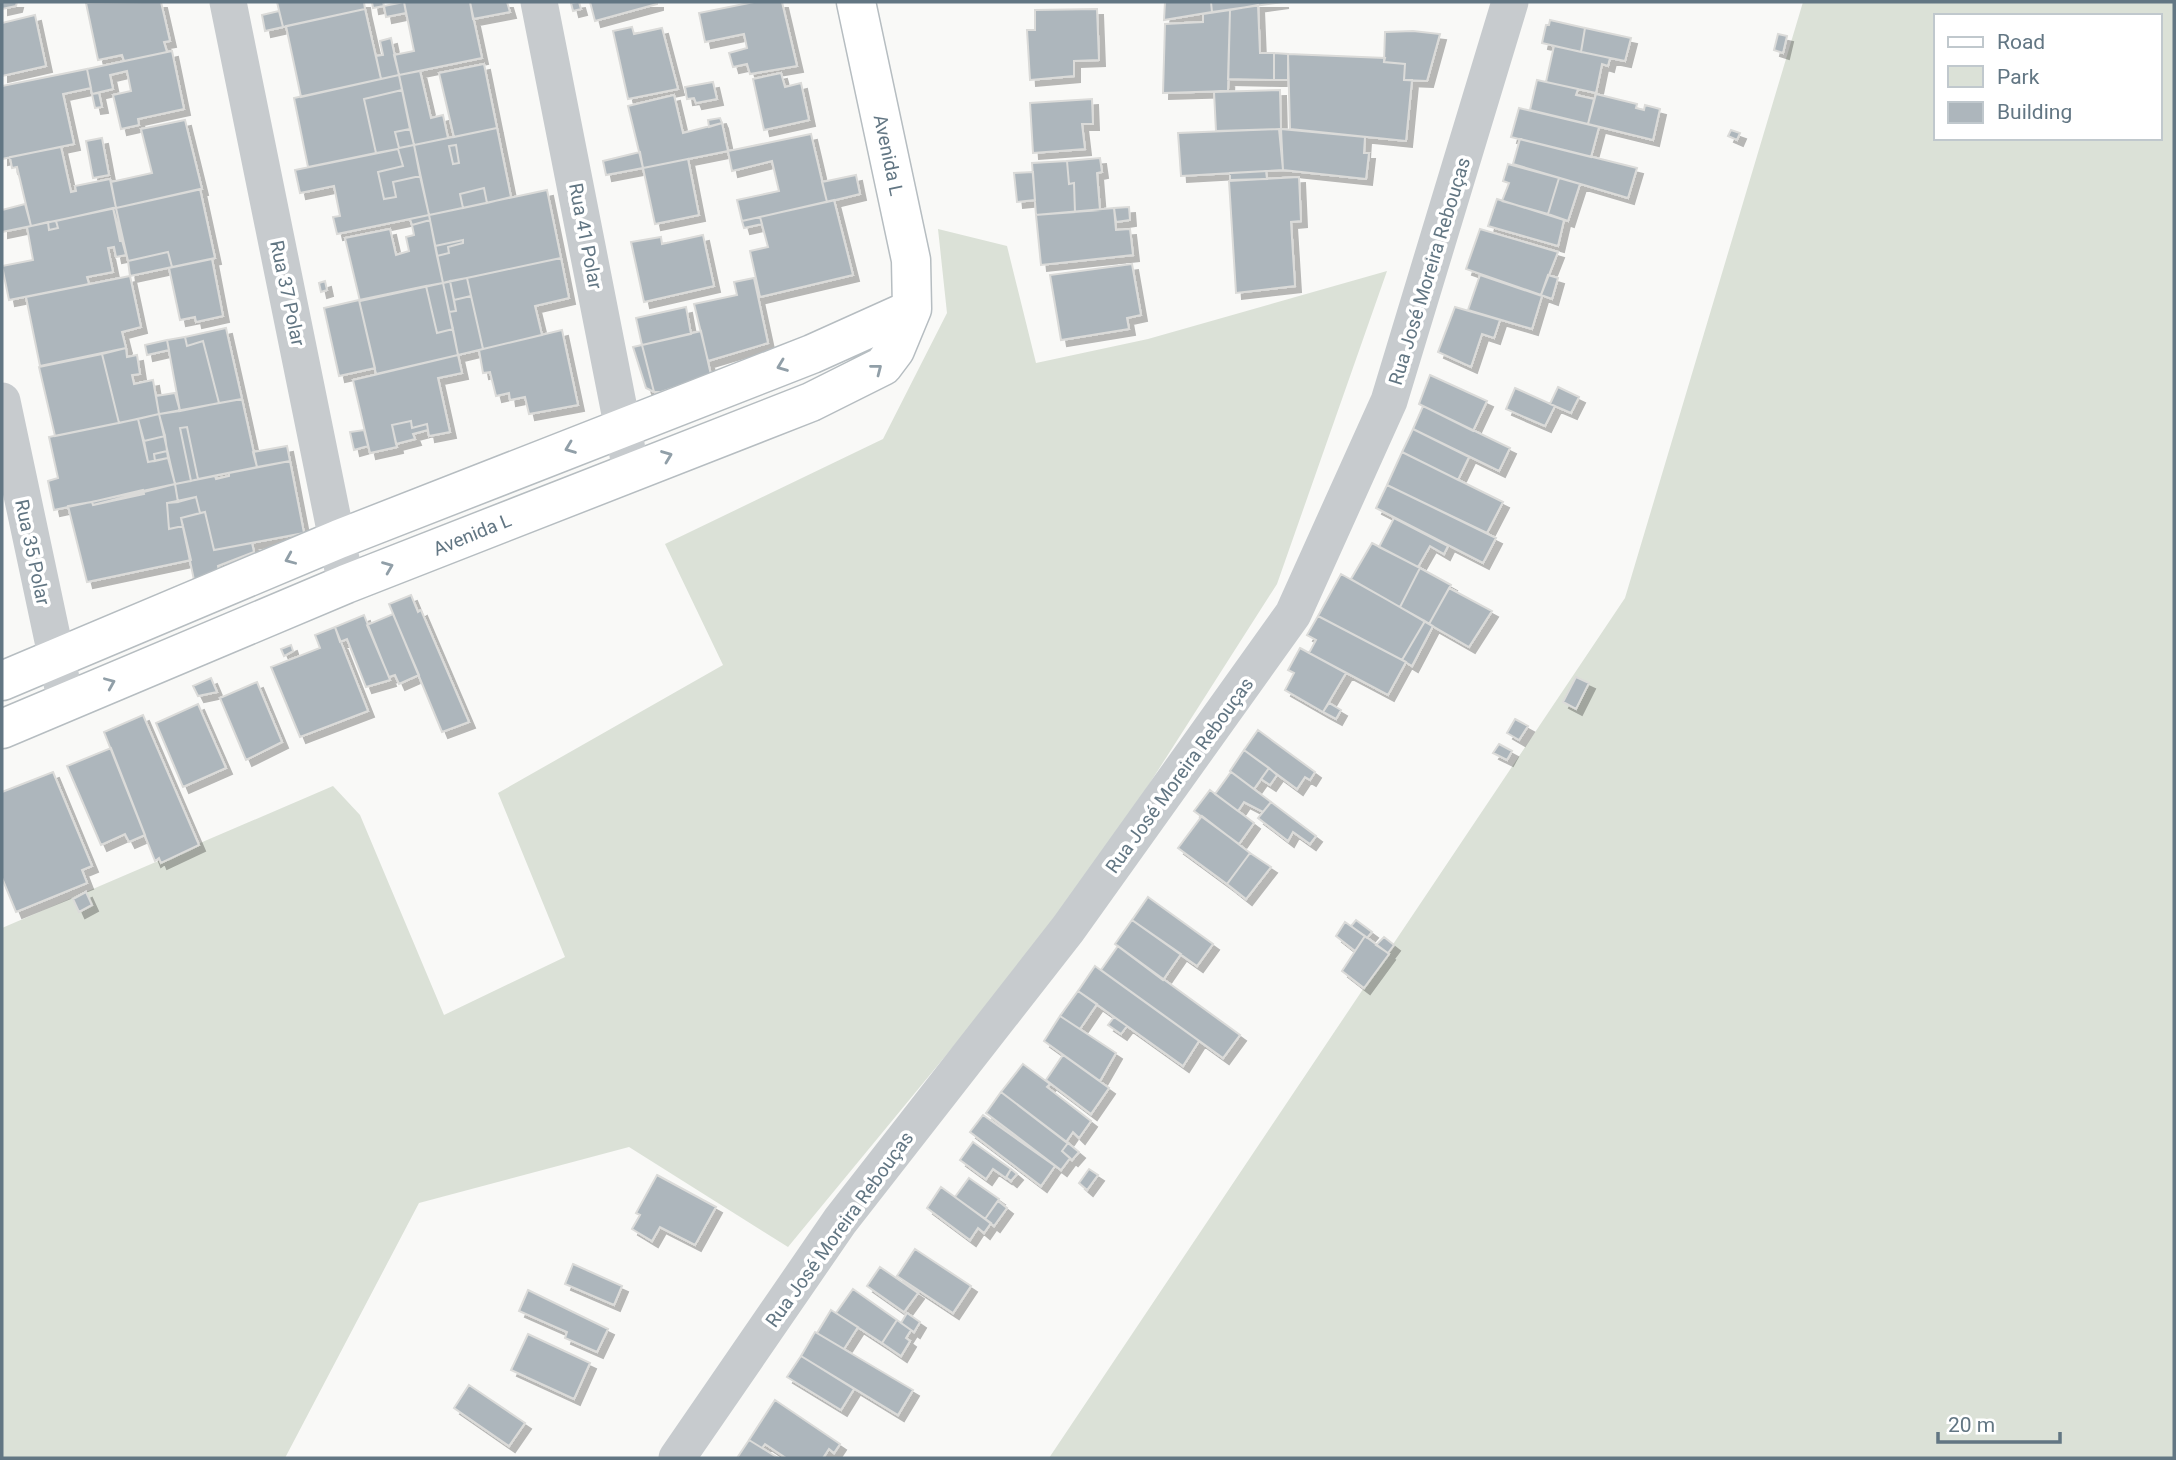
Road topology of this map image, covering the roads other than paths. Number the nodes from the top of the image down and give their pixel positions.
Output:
1 (228, 2) edge
2 (539, 2) edge
3 (856, 2) edge
4 (1510, 2) edge
5 (912, 309) junction
6 (2, 401) edge
7 (624, 428) junction
8 (631, 470) junction
9 (339, 538) junction
10 (346, 584) junction
11 (55, 659) junction
12 (2, 681) edge
13 (66, 702) junction
14 (2, 729) edge
15 (677, 1458) edge

1 - 9 street, Rua 37 Polar
2 - 7 street, Rua 41 Polar
3 - 5 street, Avenida L
4 - 15 street, Rua José Moreira Rebouças
5 -> 7 street
8 -> 5 street, Avenida L
6 - 11 street, Rua 35 Polar
7 - 8 street, Rua 41 Polar
7 -> 9 street
10 -> 8 street, Avenida L
9 - 10 street, Rua 37 Polar
9 -> 11 street
13 -> 10 street, Avenida L
11 - 12 street
11 - 13 street, Rua 35 Polar
13 - 14 street, Avenida L

